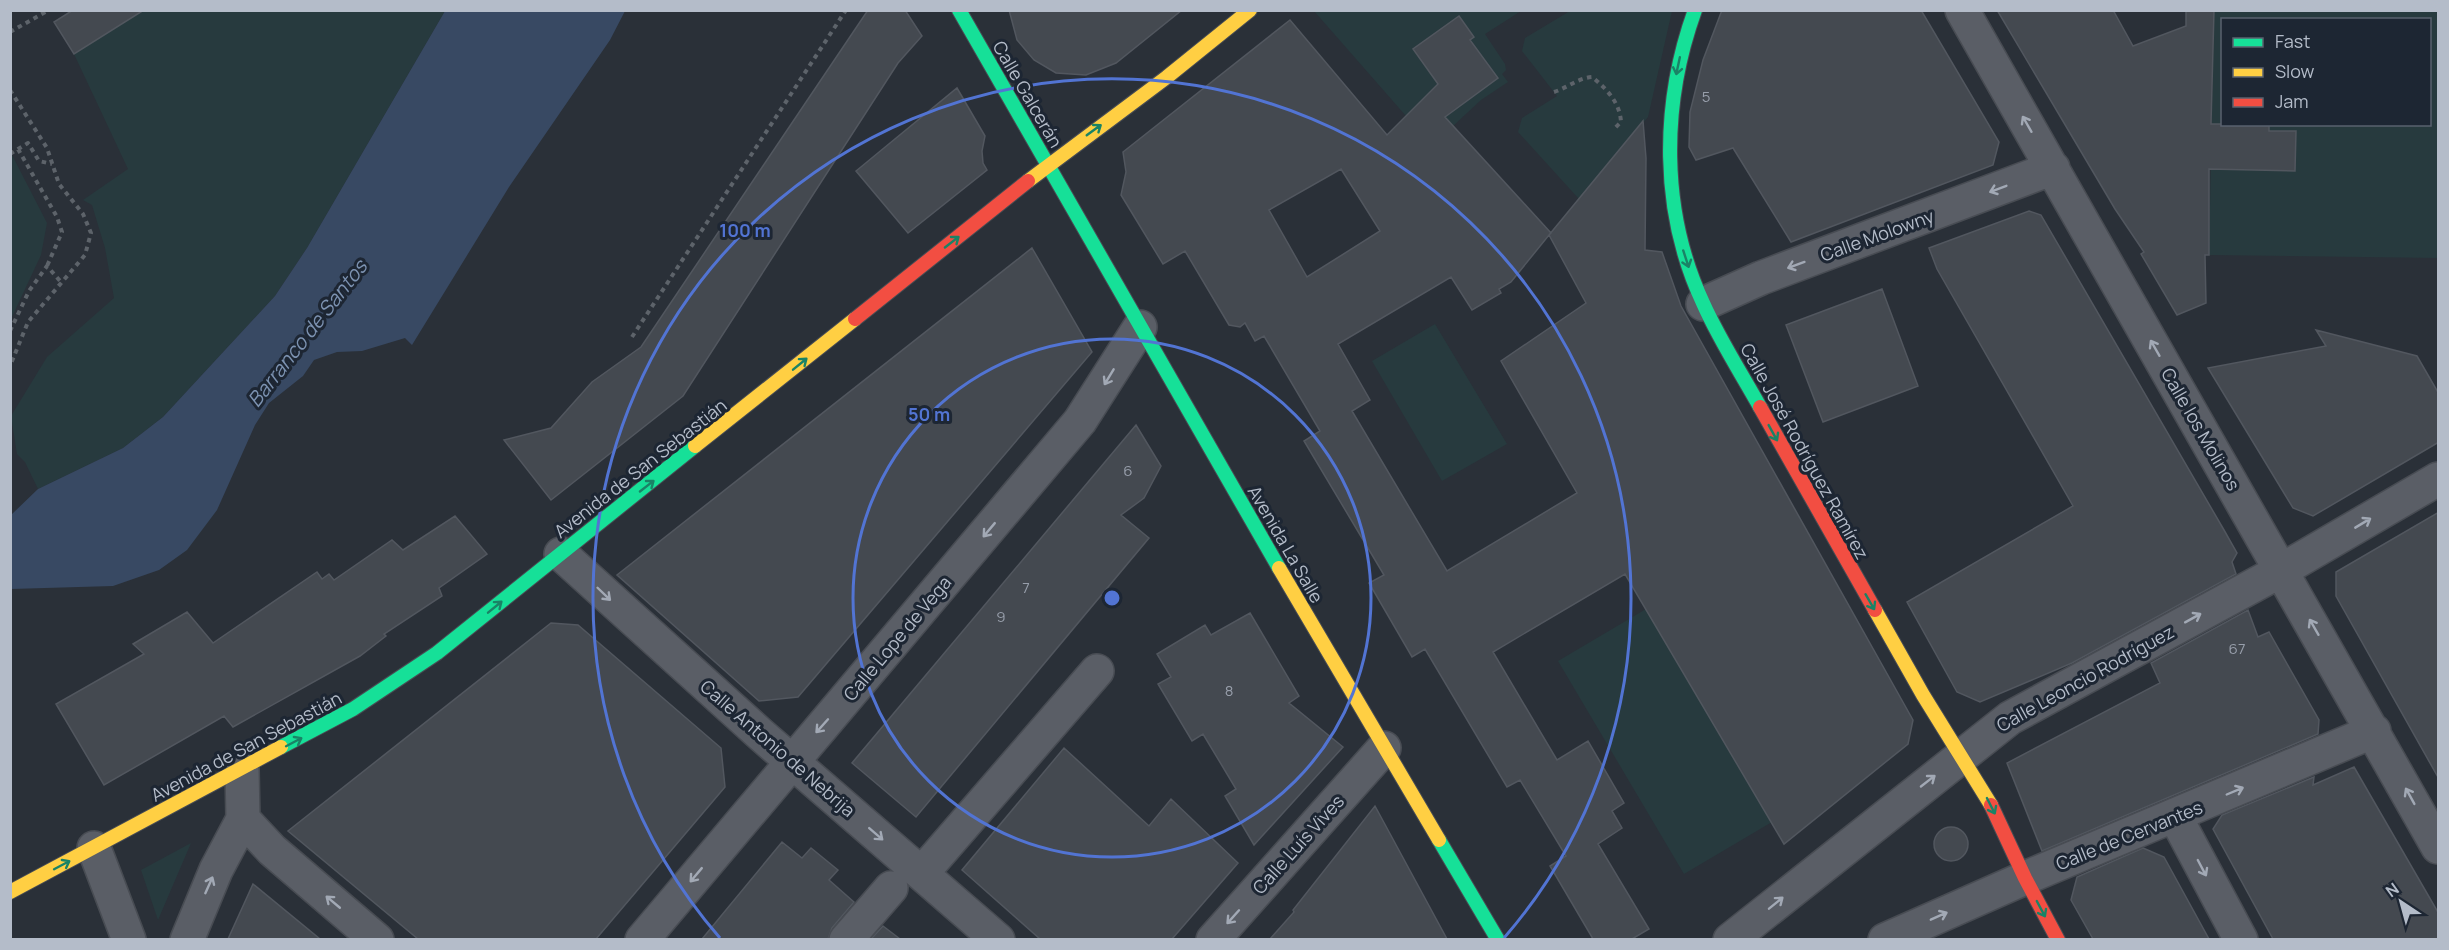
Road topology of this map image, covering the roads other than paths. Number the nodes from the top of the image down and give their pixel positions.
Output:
1 (959, 10) edge
2 (1250, 10) edge
3 (1695, 10) edge
4 (1962, 10) edge
5 (1047, 165) junction
6 (2052, 168) junction
7 (1703, 304) junction
8 (1140, 327) junction
9 (2439, 479) edge
10 (561, 554) junction
11 (2282, 570) junction
12 (1097, 671) dead end
13 (2374, 731) junction
14 (1384, 748) junction
15 (1962, 755) junction
16 (791, 761) junction
17 (242, 769) junction
18 (2175, 816) junction
19 (243, 819) junction
20 (94, 848) junction
21 (2439, 848) edge
22 (922, 873) junction
23 (2025, 878) junction
24 (891, 888) dead end
25 (10, 892) edge
26 (129, 939) edge
27 (187, 939) edge
28 (378, 939) edge
29 (642, 939) edge
30 (846, 939) edge
31 (998, 939) edge
32 (1213, 939) edge
33 (1498, 939) edge
34 (1730, 939) edge
35 (1886, 939) edge
36 (2058, 939) edge
37 (2241, 939) edge

1 - 5 street, Calle Galcerán
5 -> 2 street, Avenida de San Sebastián
3 -> 7 street, Calle José Rodríguez Ramírez
6 -> 4 street, Calle los Molinos
5 - 8 street, Avenida La Salle
10 -> 5 street, Avenida de San Sebastián
6 -> 7 street, Calle Molowny
11 -> 6 street, Calle los Molinos
7 -> 15 street, Calle José Rodríguez Ramírez
8 - 14 street, Avenida La Salle
8 -> 16 street, Calle Lope de Vega
11 -> 9 street, Calle Leoncio Rodríguez
10 -> 16 street, Calle Antonio de Nebrija
17 -> 10 street, Avenida de San Sebastián
13 -> 11 street, Calle los Molinos
15 -> 11 street, Calle Leoncio Rodríguez
12 - 22 street
18 -> 13 street, Calle de Cervantes
21 -> 13 street, Calle los Molinos
14 -> 32 street, Calle Luís Vives
14 - 33 street, Avenida La Salle
15 -> 23 street, Calle José Rodríguez Ramírez
34 -> 15 street, Calle Leoncio Rodríguez
16 -> 22 street, Calle Antonio de Nebrija
16 -> 29 street, Calle Lope de Vega
17 - 19 street
17 - 20 street, Avenida de San Sebastián
18 - 23 street, Calle de Cervantes
18 -> 37 street
27 -> 19 street
28 -> 19 street
25 -> 20 street, Avenida de San Sebastián
20 - 26 street
22 - 31 street, Calle Antonio de Nebrija
35 -> 23 street, Calle de Cervantes
23 -> 36 street, Calle José Rodríguez Ramírez
24 - 30 street

